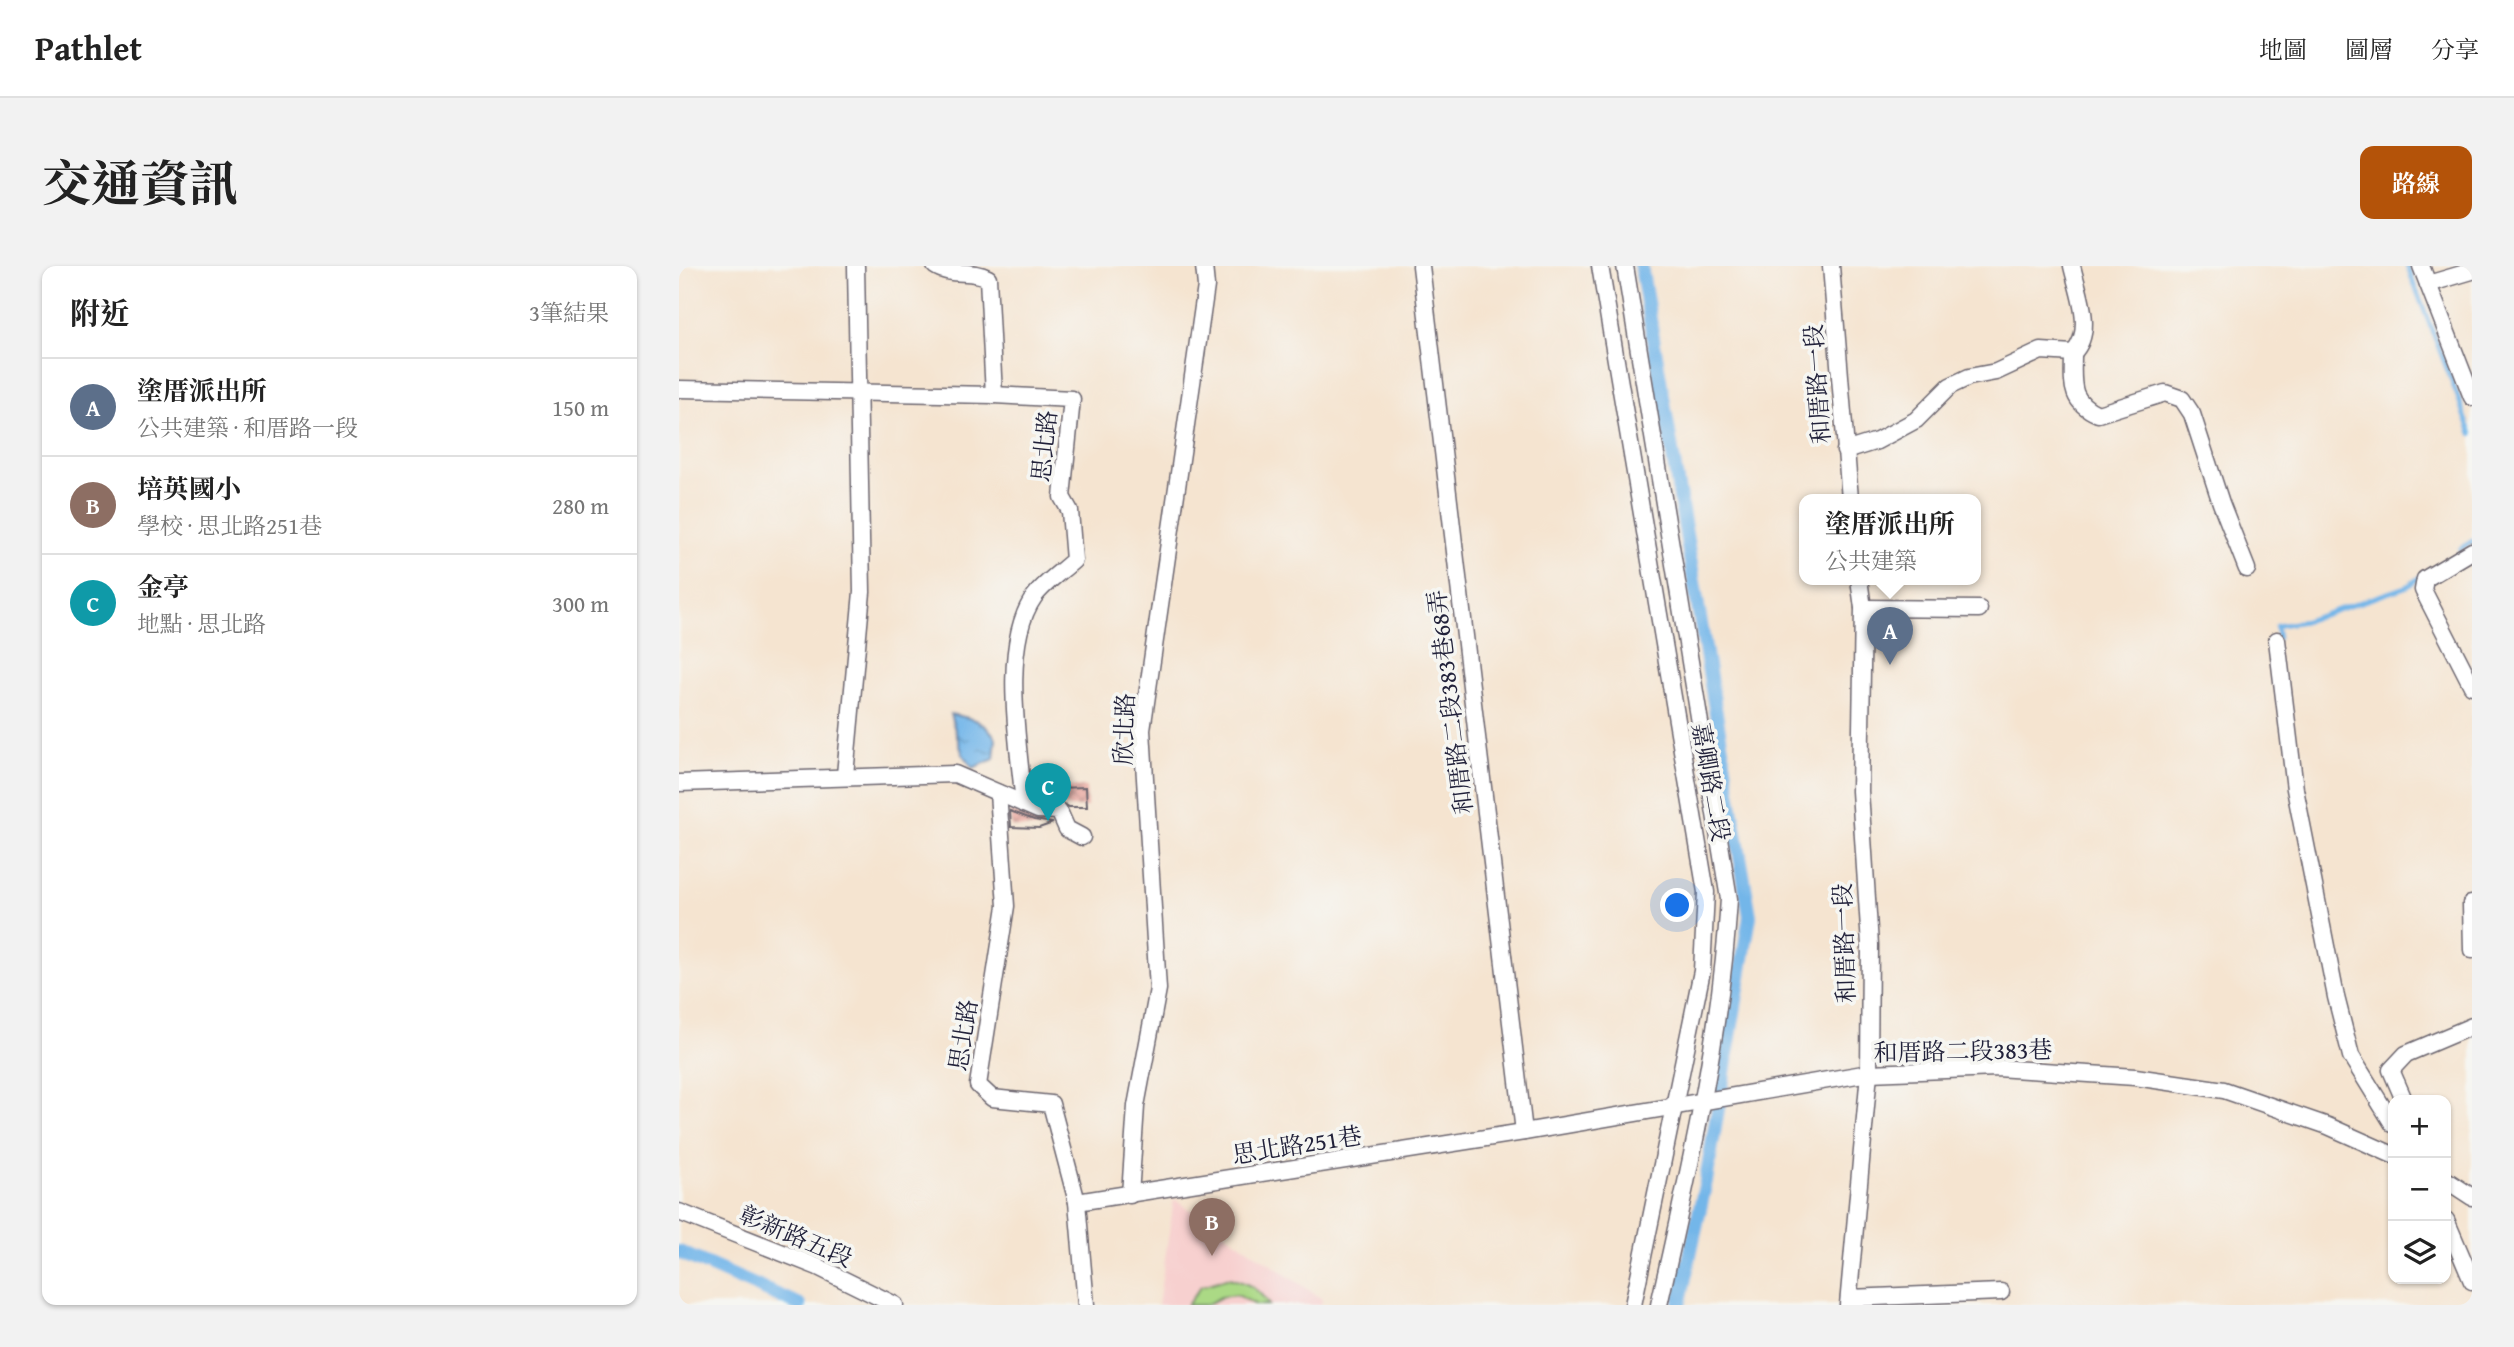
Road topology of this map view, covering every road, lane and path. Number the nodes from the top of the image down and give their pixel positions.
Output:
1 (856, 266) edge
2 (935, 266) edge
3 (1204, 266) edge
4 (1421, 266) edge
5 (1600, 266) edge
6 (1625, 266) edge
7 (1831, 266) edge
8 (2072, 266) edge
9 (2421, 266) edge
10 (2472, 271) edge
11 (2428, 284) junction
12 (2073, 353) junction
13 (679, 389) edge
14 (860, 395) junction
15 (994, 395) junction
16 (2472, 397) edge
17 (1845, 451) junction
18 (1849, 494) edge
19 (2472, 551) edge
20 (2247, 569) dead end
21 (1860, 585) edge
22 (1863, 608) junction
23 (1979, 609) dead end
24 (2277, 640) dead end
25 (2472, 686) edge
26 (845, 775) junction
27 (679, 783) edge
28 (998, 793) junction
29 (1024, 804) junction
30 (1082, 836) dead end
31 (2471, 904) edge
32 (2472, 950) edge
33 (2472, 1026) edge
34 (1869, 1073) junction
35 (2402, 1095) edge
36 (1716, 1100) junction
37 (1674, 1107) junction
38 (2388, 1116) edge
39 (1524, 1132) junction
40 (2388, 1153) edge
41 (2451, 1183) edge
42 (1130, 1195) junction
43 (2472, 1197) edge
44 (1077, 1202) junction
45 (679, 1212) edge
46 (2446, 1221) edge
47 (2472, 1281) edge
48 (2001, 1292) dead end
49 (1849, 1302) edge
50 (895, 1305) edge
51 (1086, 1305) edge
52 (1633, 1305) edge
53 (1659, 1305) edge

1 - 14 street
2 - 15 street
3 - 42 street, 欣北路
4 - 39 street, 和厝路二段383巷68弄
5 - 37 street, 嘉卿路二段
6 - 36 street, 嘉卿路二段
7 - 17 street, 和厝路一段
8 - 12 street
9 - 11 street
10 - 11 street
11 - 16 street
12 - 17 street
12 - 20 street
13 - 14 street
14 - 15 street
14 - 26 street
15 - 29 street, 思北路
17 - 18 street, 和厝路一段
19 - 25 street
21 - 22 street, 和厝路一段
22 - 23 street
22 - 34 street, 和厝路一段
24 - 38 street
26 - 27 street
26 - 28 street
28 - 29 street
28 - 44 street, 思北路
29 - 30 street
31 - 32 street
33 - 35 street
34 - 36 street, 和厝路二段383巷
34 - 40 street, 和厝路二段383巷
34 - 49 street, 和厝路一段
36 - 37 street, 和厝路二段383巷
36 - 53 street, 嘉卿路二段
37 - 39 street, 和厝路二段383巷
37 - 52 street, 嘉卿路二段
39 - 42 street, 思北路251巷
41 - 43 street
42 - 44 street, 思北路251巷
44 - 51 street, 思北路
45 - 50 street, 彰新路五段
46 - 47 street
48 - 49 street

